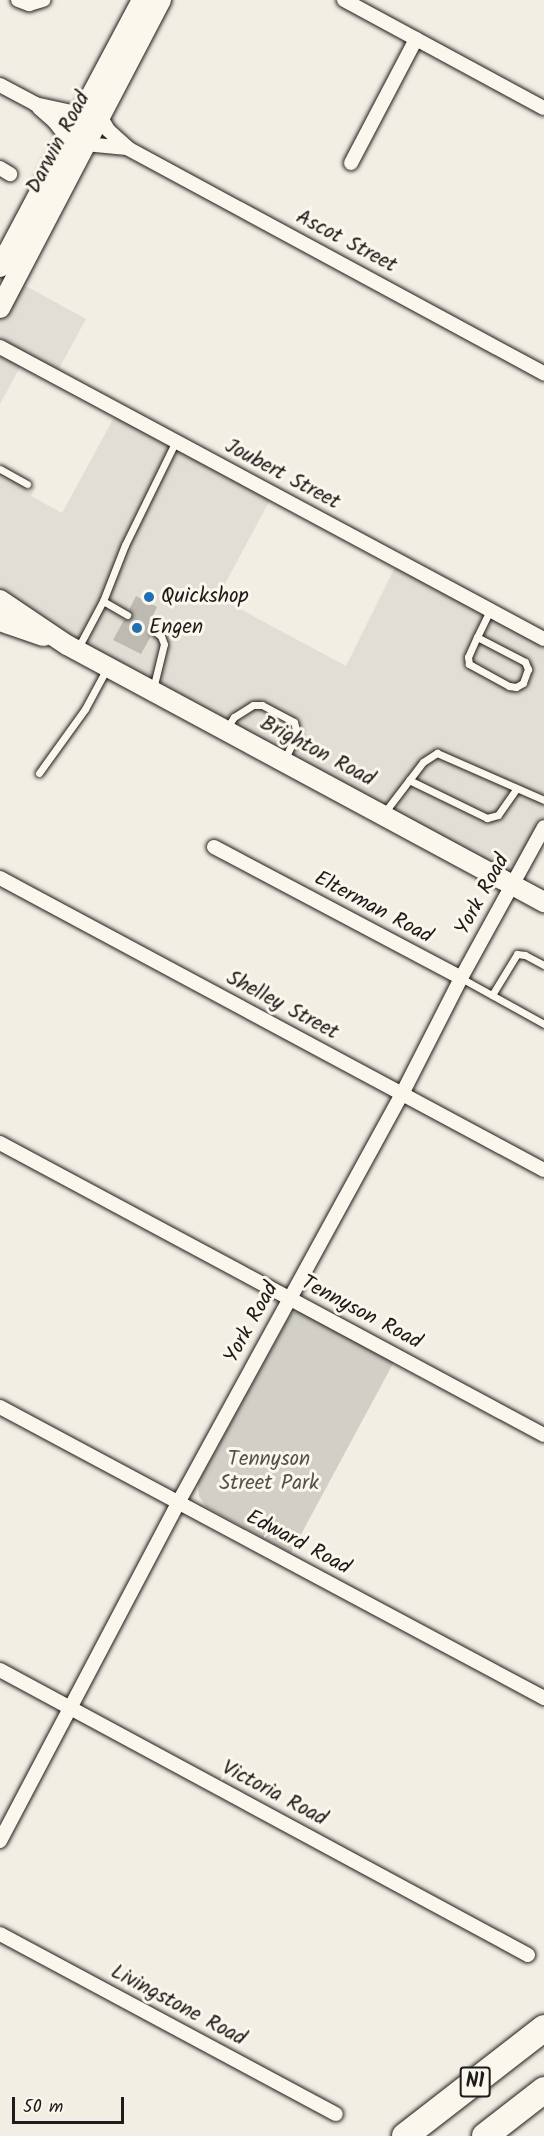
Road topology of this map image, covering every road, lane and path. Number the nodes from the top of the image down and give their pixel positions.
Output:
1 (18, 0) edge
2 (43, 0) edge
3 (142, 0) edge
4 (161, 0) edge
5 (344, 0) edge
6 (416, 39) junction
7 (0, 86) edge
8 (35, 104) junction
9 (544, 108) edge
10 (91, 115) junction
11 (77, 142) junction
12 (129, 149) junction
13 (351, 162) dead end
14 (0, 267) edge
15 (0, 308) edge
16 (0, 347) edge
17 (544, 373) edge
18 (176, 441) junction
19 (0, 470) edge
20 (27, 484) dead end
21 (0, 600) edge
22 (104, 601) junction
23 (490, 610) junction
24 (127, 615) dead end
25 (0, 621) edge
26 (154, 631) dead end
27 (477, 637) junction
28 (544, 639) edge
29 (72, 647) junction
30 (108, 666) junction
31 (153, 691) junction
32 (226, 730) junction
33 (284, 762) junction
34 (39, 773) dead end
35 (409, 780) junction
36 (516, 789) junction
37 (544, 800) edge
38 (383, 815) junction
39 (544, 827) edge
40 (214, 847) dead end
41 (0, 879) edge
42 (512, 885) junction
43 (544, 902) edge
44 (544, 965) edge
45 (461, 978) junction
46 (492, 995) junction
47 (544, 1024) edge
48 (402, 1094) junction
49 (0, 1143) edge
50 (544, 1170) edge
51 (289, 1298) junction
52 (0, 1407) edge
53 (544, 1435) edge
54 (178, 1503) junction
55 (0, 1670) edge
56 (544, 1698) edge
57 (71, 1708) junction
58 (0, 1841) edge
59 (0, 1934) edge
60 (528, 1955) dead end
61 (544, 2028) edge
62 (544, 2090) edge
63 (336, 2114) dead end
64 (405, 2136) edge
65 (485, 2136) edge

1 - 2 street
3 - 10 main road, Darwin Road
4 - 10 main road, Darwin Road
5 - 6 street
6 - 9 street
6 - 13 street
7 - 8 street
8 - 10 street
8 - 11 street
10 - 11 main road, Darwin Road
10 - 12 street, Ascot Street
11 - 12 street, Ascot Street
11 - 14 main road, Darwin Road
11 - 15 main road, Darwin Road
12 - 17 street, Ascot Street
16 - 18 street, Joubert Street
18 - 22 lane
18 - 23 street, Joubert Street
19 - 20 lane
21 - 29 main road, Brighton Road
22 - 24 lane
22 - 29 lane
23 - 27 lane
23 - 28 street, Joubert Street
25 - 29 main road, Brighton Road
26 - 31 lane
27 - 27 lane
29 - 30 main road, Brighton Road
30 - 31 main road, Brighton Road
30 - 34 lane
31 - 32 main road, Brighton Road
32 - 33 main road, Brighton Road
32 - 33 lane
33 - 38 main road, Brighton Road
35 - 36 lane
35 - 36 lane
35 - 38 lane
36 - 37 lane
38 - 42 main road, Brighton Road
39 - 42 street, York Road
40 - 45 street, Elterman Road
41 - 48 street, Shelley Street
42 - 43 main road, Brighton Road
42 - 45 street, York Road
44 - 46 lane
45 - 46 lane, Elterman Road
45 - 48 street, York Road
46 - 47 lane, Elterman Road
48 - 50 street, Shelley Street
48 - 51 street, York Road
49 - 51 street, Tennyson Road
51 - 53 street, Tennyson Road
51 - 54 street, York Road
52 - 54 street, Edward Road
54 - 56 street, Edward Road
54 - 57 street, York Road
55 - 57 street, Victoria Road
57 - 58 street, York Road
57 - 60 street, Victoria Road
59 - 63 street, Livingstone Road
61 - 64 highway, N1
62 - 65 highway, N1

